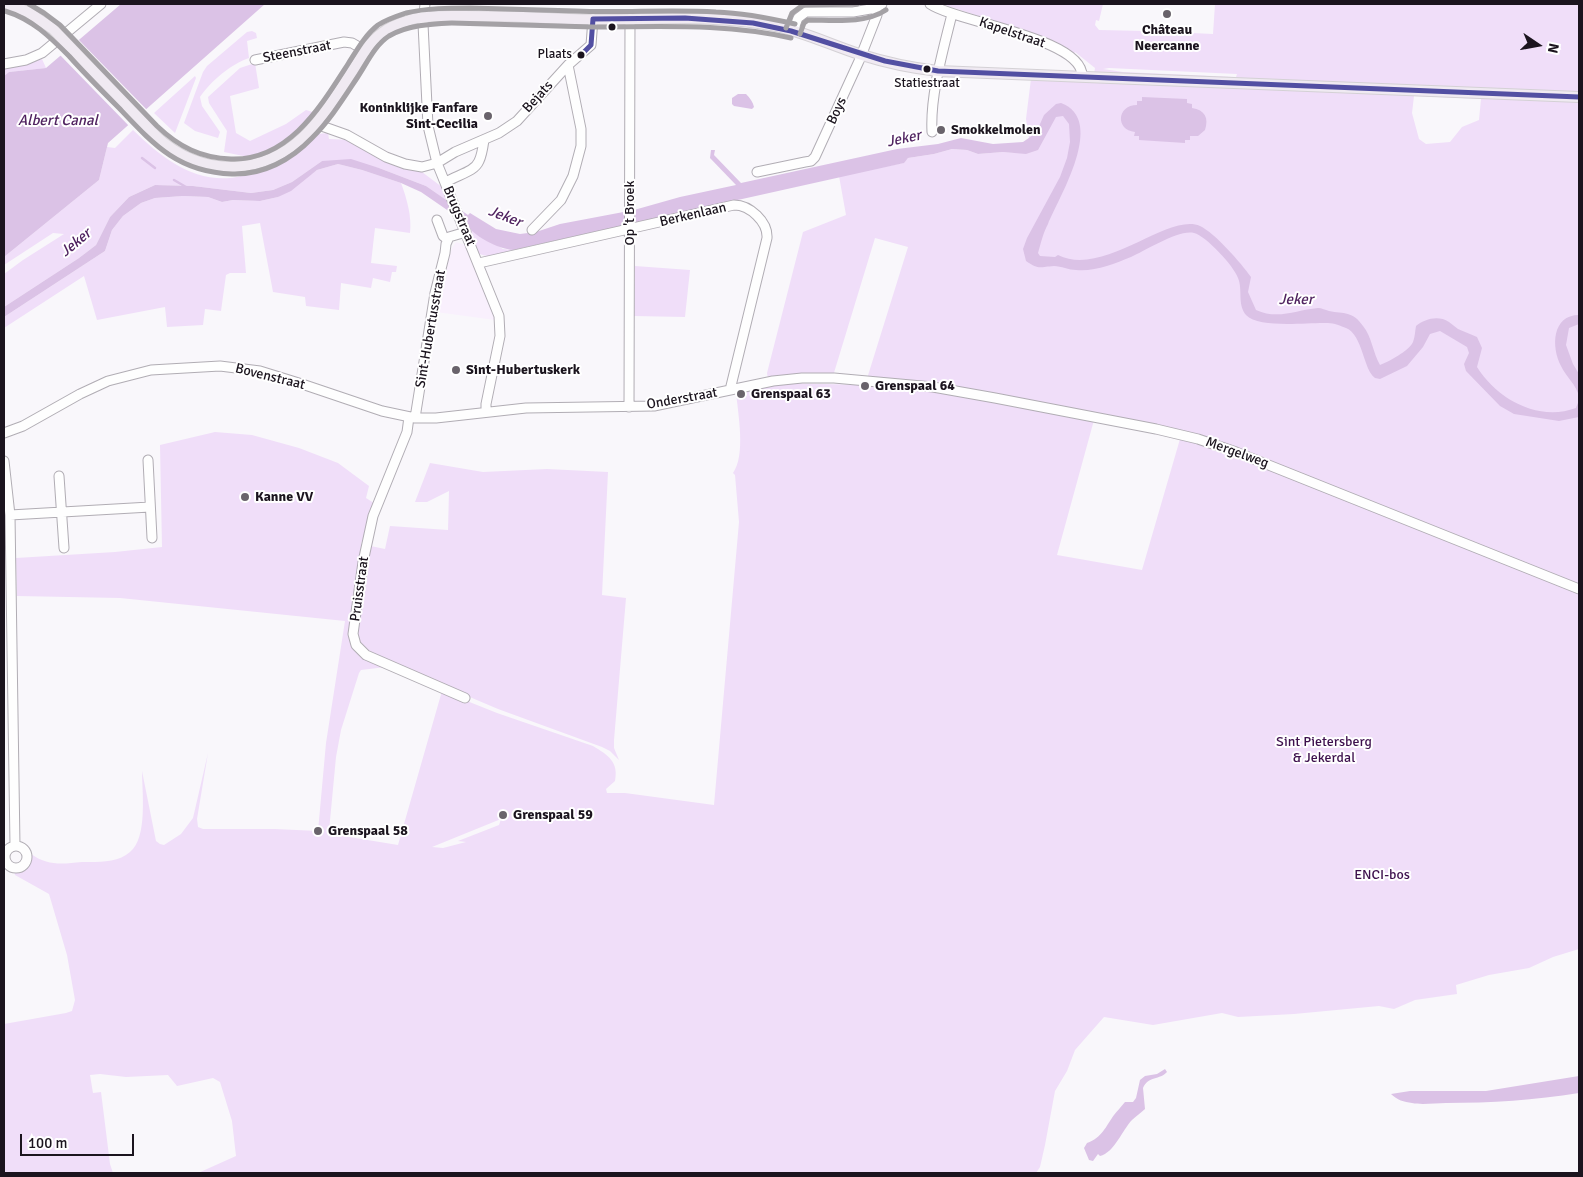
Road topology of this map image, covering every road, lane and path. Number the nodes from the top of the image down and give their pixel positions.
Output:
1 (7, 4) edge
2 (101, 4) edge
3 (425, 4) edge
4 (930, 4) edge
5 (879, 6) edge
6 (952, 14) junction
7 (423, 17) junction
8 (630, 18) junction
9 (593, 19) junction
10 (793, 31) junction
11 (366, 51) junction
12 (862, 55) junction
13 (259, 59) dead end
14 (4, 64) edge
15 (568, 65) junction
16 (938, 71) junction
17 (1082, 76) junction
18 (1579, 97) edge
19 (316, 124) junction
20 (932, 132) dead end
21 (484, 140) junction
22 (437, 163) junction
23 (757, 172) dead end
24 (445, 183) junction
25 (437, 220) dead end
26 (629, 228) junction
27 (532, 230) dead end
28 (466, 232) junction
29 (447, 239) junction
30 (479, 263) junction
31 (876, 383) joint
32 (730, 390) junction
33 (629, 407) junction
34 (486, 412) junction
35 (412, 418) junction
36 (4, 433) edge
37 (148, 460) dead end
38 (4, 461) edge
39 (59, 476) dead end
40 (150, 508) junction
41 (62, 512) junction
42 (10, 515) junction
43 (152, 538) dead end
44 (64, 548) dead end
45 (1579, 589) edge
46 (465, 698) dead end
47 (15, 846) dead end

1 - 19 main road, bridge
2 - 14 street
3 - 7 street, Brugstraat
4 - 6 street, Kapelstraat
5 - 10 street
5 - 12 street, Boys
6 - 16 street
6 - 17 street, Kapelstraat
7 - 9 main road
7 - 11 main road
7 - 22 street, Brugstraat
8 - 9 main road
8 - 10 main road
8 - 26 street, Op 't Broek
9 - 15 street, Bejats
10 - 12 main road
11 - 13 street, Steenstraat
11 - 19 main road
12 - 16 main road
12 - 23 street, Boys
15 - 21 street, Bejats
15 - 27 street
16 - 17 main road
16 - 20 street
17 - 18 main road
19 - 22 street
21 - 22 street, Bejats
21 - 24 street
22 - 24 street, Brugstraat
24 - 28 street, Brugstraat
25 - 29 street
26 - 30 street, Berkenlaan
26 - 32 street, Berkenlaan
26 - 33 street, Op 't Broek
28 - 29 street
28 - 30 street, Brugstraat
29 - 35 street, Sint-Hubertusstraat
30 - 34 street, Brugstraat
31 - 32 street, Onderstraat
31 - 45 street, Mergelweg
32 - 33 street, Onderstraat
33 - 34 street, Onderstraat
34 - 35 street, Bovenstraat
35 - 36 street, Bovenstraat
35 - 46 street, Pruisstraat
37 - 40 street
38 - 42 street
39 - 41 street
40 - 41 street
40 - 43 street
41 - 42 street
41 - 44 street
42 - 47 street

